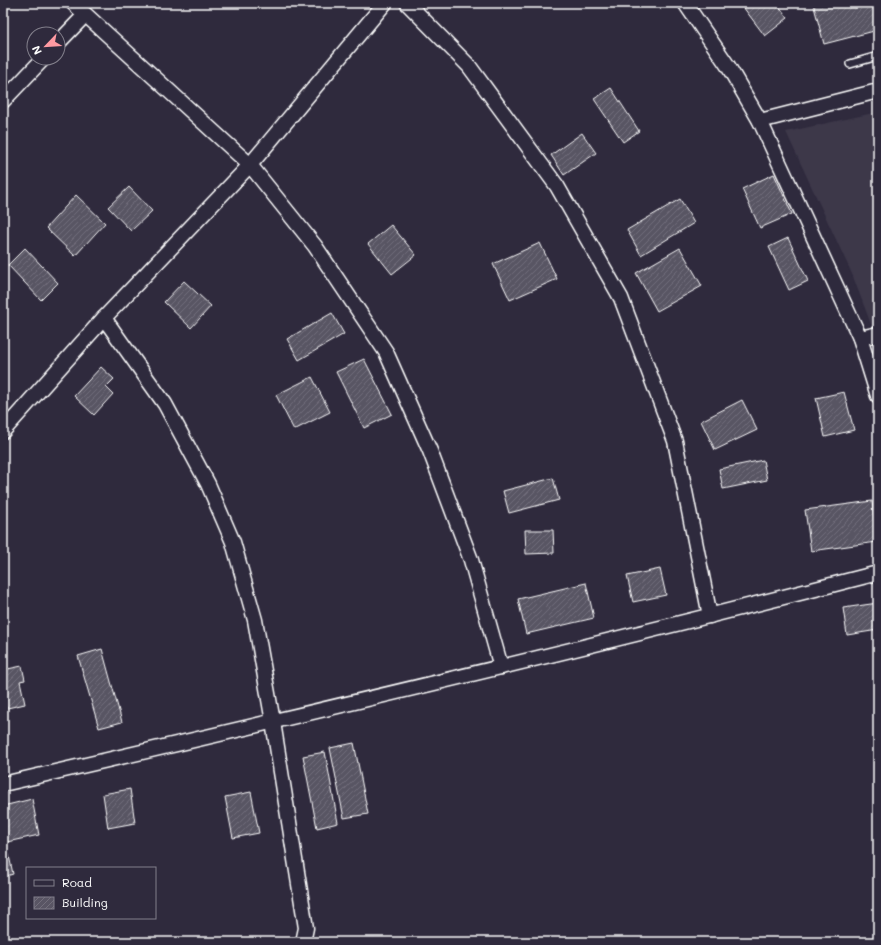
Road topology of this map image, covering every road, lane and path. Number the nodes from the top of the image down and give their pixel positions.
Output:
1 (73, 3) edge
2 (385, 3) edge
3 (407, 3) edge
4 (684, 3) edge
5 (85, 15) junction
6 (66, 35) edge
7 (878, 56) edge
8 (850, 64) dead end
9 (36, 66) edge
10 (878, 91) edge
11 (3, 101) edge
12 (760, 121) junction
13 (250, 165) junction
14 (104, 318) junction
15 (878, 334) edge
16 (860, 338) junction
17 (878, 396) edge
18 (3, 431) edge
19 (878, 574) edge
20 (710, 616) junction
21 (501, 667) junction
22 (273, 722) junction
23 (3, 784) edge
24 (302, 942) edge

1 - 5 street
2 - 13 street
3 - 20 street
4 - 12 street
5 - 6 street
5 - 13 street
7 - 8 lane
9 - 11 street
10 - 12 street
12 - 16 street
13 - 14 street
13 - 21 street
14 - 18 street
14 - 22 street
15 - 16 street
16 - 17 street
19 - 20 street
20 - 21 street
21 - 22 street
22 - 23 street
22 - 24 street

